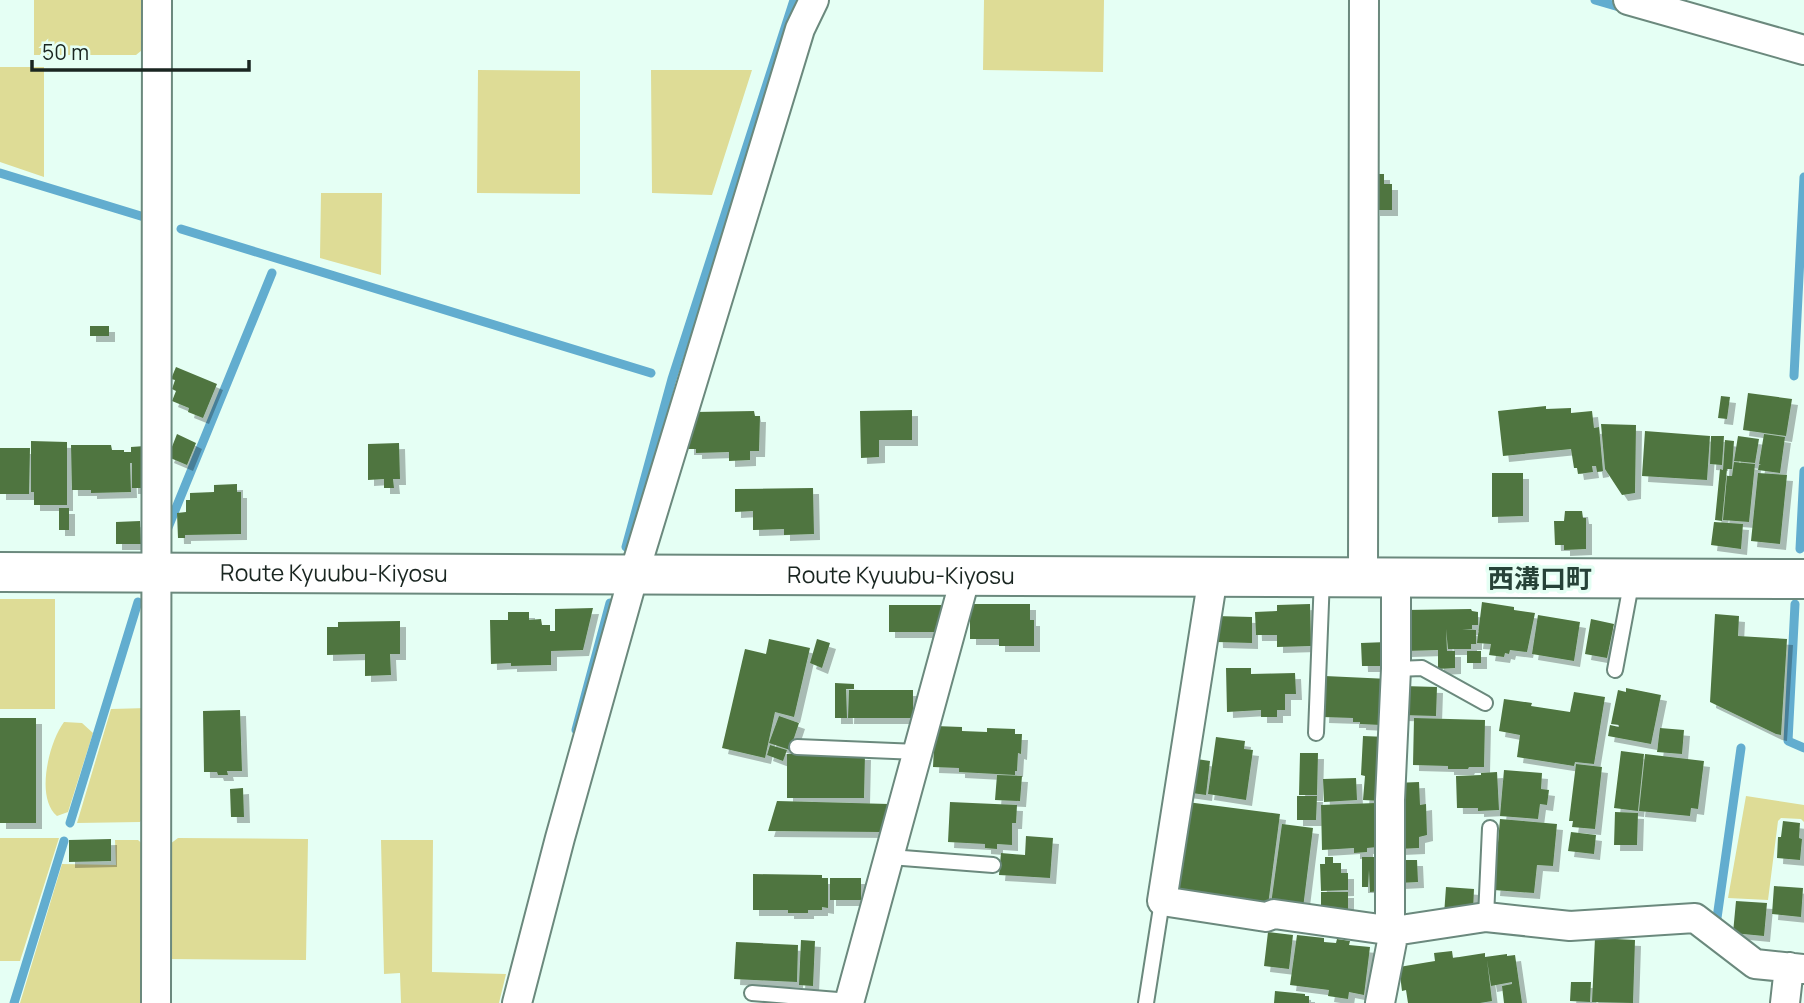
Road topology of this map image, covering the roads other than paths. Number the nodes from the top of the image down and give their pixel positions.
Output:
1 (157, 0) edge
2 (814, 0) edge
3 (1364, 0) edge
4 (1628, 0) edge
5 (1804, 50) edge
6 (0, 572) edge
7 (158, 572) junction
8 (634, 574) junction
9 (966, 575) junction
10 (1213, 576) junction
11 (1322, 576) junction
12 (1379, 577) junction
13 (1632, 578) junction
14 (1804, 579) edge
15 (1396, 670) junction
16 (1615, 670) dead end
17 (1485, 703) dead end
18 (1316, 733) dead end
19 (797, 747) dead end
20 (918, 752) junction
21 (1490, 828) dead end
22 (890, 858) junction
23 (993, 864) dead end
24 (1162, 901) junction
25 (1486, 917) junction
26 (1392, 931) junction
27 (1796, 968) edge
28 (752, 993) dead end
29 (849, 1002) edge
30 (156, 1003) edge
31 (517, 1003) edge
32 (1146, 1003) edge
33 (1380, 1003) edge
34 (1785, 1003) edge

1 - 7 street
2 - 8 street
3 - 12 street
4 - 5 street
6 - 7 main road, Route Kyuubu-Kiyosu
7 - 8 main road, Route Kyuubu-Kiyosu
7 - 30 street
8 - 9 main road, Route Kyuubu-Kiyosu
8 - 31 street
9 - 10 main road, Route Kyuubu-Kiyosu
9 - 20 street
10 - 11 main road, Route Kyuubu-Kiyosu
10 - 24 street
11 - 12 main road, Route Kyuubu-Kiyosu
11 - 18 lane
12 - 13 main road, Route Kyuubu-Kiyosu
12 - 15 street
13 - 14 main road, Route Kyuubu-Kiyosu
13 - 16 lane
15 - 17 lane
15 - 26 street
19 - 20 lane
20 - 22 street
21 - 25 lane
22 - 23 lane
22 - 29 street
24 - 26 street
24 - 32 lane
25 - 26 street
25 - 27 street
26 - 33 street
27 - 34 street
28 - 29 lane

